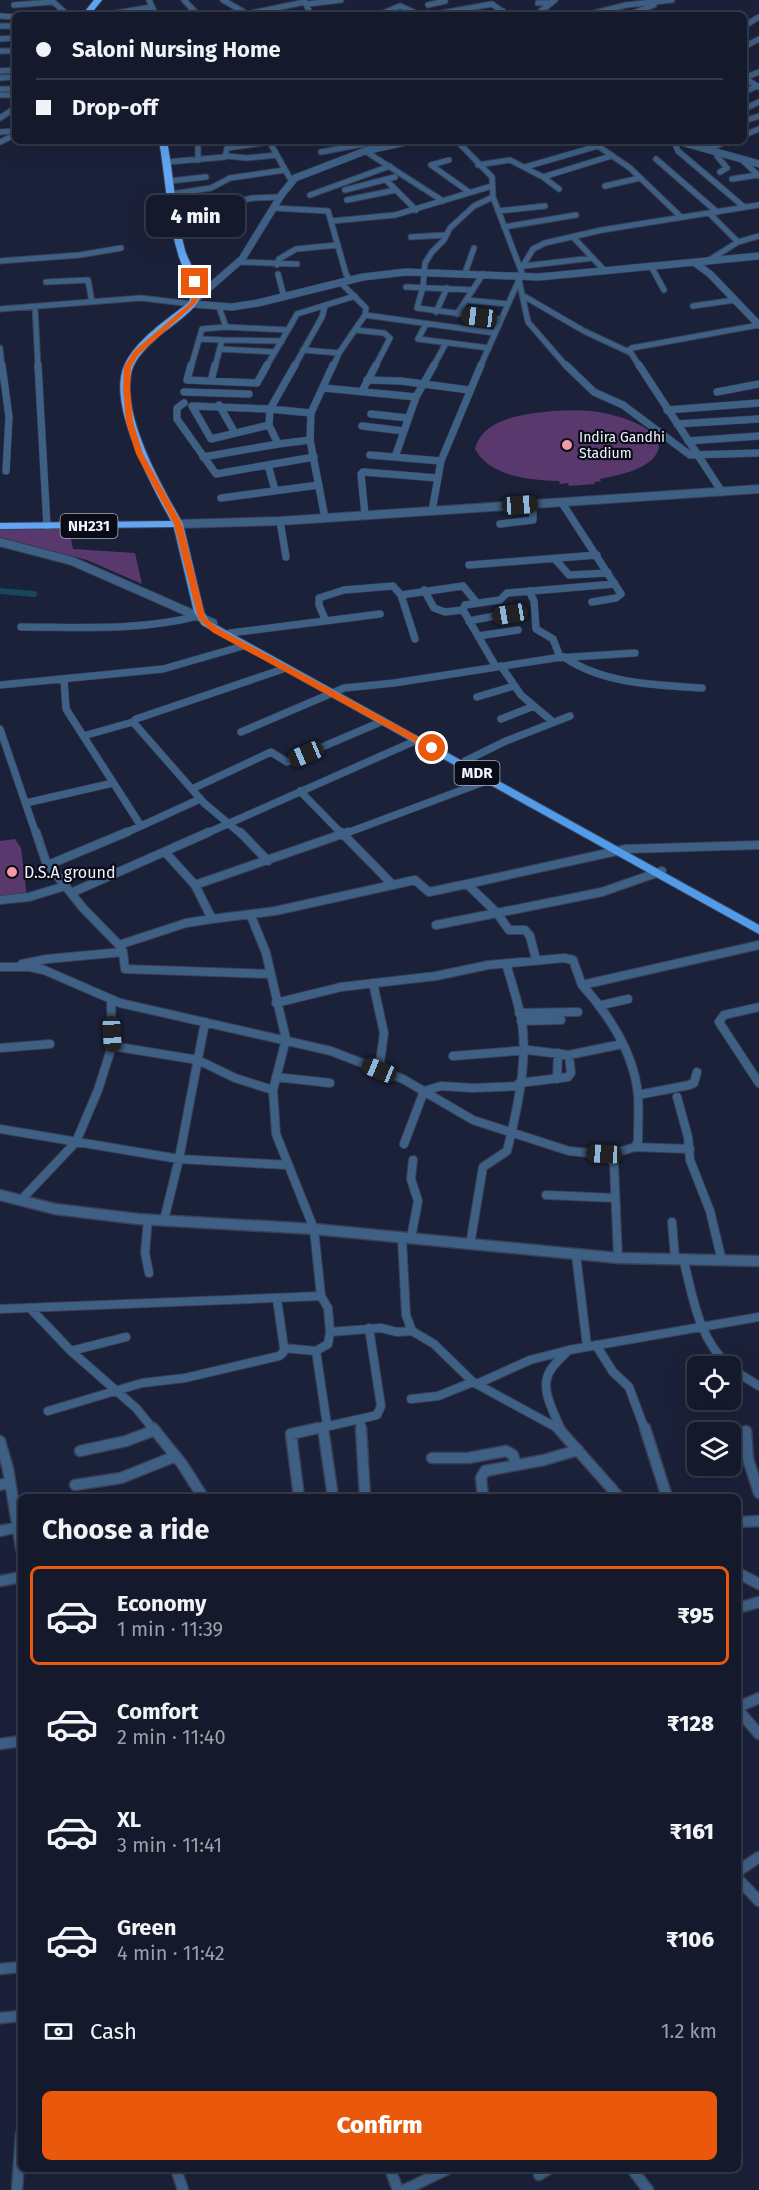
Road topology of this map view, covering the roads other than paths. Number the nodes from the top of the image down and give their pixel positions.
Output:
1 (149, 0) edge
2 (184, 0) edge
3 (223, 0) edge
4 (340, 0) edge
5 (672, 0) edge
6 (52, 1) edge
7 (553, 1) edge
8 (306, 2) edge
9 (446, 2) edge
10 (655, 2) junction
11 (538, 3) dead end
12 (14, 4) dead end
13 (428, 5) dead end
14 (152, 8) junction
15 (459, 10) junction
16 (65, 12) edge
17 (125, 12) edge
18 (154, 12) edge
19 (195, 12) edge
20 (244, 12) edge
21 (260, 12) edge
22 (387, 12) edge
23 (413, 12) edge
24 (448, 12) edge
25 (462, 12) edge
26 (504, 12) edge
27 (540, 12) edge
28 (601, 12) edge
29 (637, 12) edge
30 (759, 79) edge
31 (747, 80) edge
32 (750, 82) junction
33 (758, 87) edge
34 (163, 144) edge
35 (252, 144) edge
36 (272, 144) edge
37 (385, 144) edge
38 (460, 144) edge
39 (677, 144) edge
40 (693, 144) edge
41 (721, 144) edge
42 (369, 146) edge
43 (198, 147) dead end
44 (707, 149) junction
45 (321, 152) dead end
46 (717, 152) junction
47 (277, 155) junction
48 (228, 156) junction
49 (611, 156) junction
50 (656, 159) dead end
51 (741, 159) junction
52 (198, 160) junction
53 (449, 160) dead end
54 (166, 162) junction
55 (759, 164) edge
56 (478, 165) junction
57 (390, 166) junction
58 (525, 167) junction
59 (285, 170) junction
60 (720, 172) dead end
61 (758, 175) edge
62 (206, 177) dead end
63 (395, 177) dead end
64 (543, 177) junction
65 (640, 178) junction
66 (732, 179) dead end
67 (386, 180) junction
68 (170, 181) junction
69 (292, 182) junction
70 (492, 186) junction
71 (605, 186) dead end
72 (559, 189) dead end
73 (345, 190) dead end
74 (396, 190) junction
75 (469, 192) junction
76 (310, 195) dead end
77 (280, 197) junction
78 (493, 197) junction
79 (173, 199) junction
80 (347, 200) dead end
81 (443, 201) junction
82 (759, 205) edge
83 (545, 206) dead end
84 (744, 207) junction
85 (273, 208) junction
86 (416, 210) junction
87 (498, 211) junction
88 (717, 212) junction
89 (709, 213) junction
90 (576, 215) dead end
91 (681, 218) junction
92 (332, 221) junction
93 (504, 227) junction
94 (446, 236) junction
95 (759, 236) edge
96 (411, 237) dead end
97 (573, 237) junction
98 (738, 242) junction
99 (338, 245) junction
100 (121, 248) dead end
101 (474, 248) dead end
102 (759, 256) edge
103 (593, 258) junction
104 (0, 261) edge
105 (239, 262) junction
106 (297, 264) dead end
107 (277, 265) junction
108 (707, 265) junction
109 (651, 266) junction
110 (522, 267) junction
111 (605, 271) junction
112 (425, 272) junction
113 (465, 273) junction
114 (279, 274) dead end
115 (483, 274) junction
116 (520, 279) junction
117 (350, 280) junction
118 (46, 282) dead end
119 (341, 283) junction
120 (406, 287) dead end
121 (423, 287) junction
122 (447, 288) junction
123 (473, 290) junction
124 (664, 290) dead end
125 (522, 295) junction
126 (355, 296) junction
127 (284, 297) junction
128 (466, 300) junction
129 (735, 300) junction
130 (92, 302) junction
131 (193, 302) junction
132 (508, 304) junction
133 (326, 306) junction
134 (693, 306) dead end
135 (35, 307) junction
136 (219, 307) junction
137 (0, 309) edge
138 (436, 312) junction
139 (457, 314) junction
140 (365, 315) junction
141 (501, 320) junction
142 (426, 324) junction
143 (759, 325) edge
144 (226, 327) junction
145 (288, 330) junction
146 (355, 330) junction
147 (495, 333) junction
148 (200, 339) junction
149 (222, 340) junction
150 (282, 341) junction
151 (446, 343) junction
152 (0, 348) edge
153 (489, 348) junction
154 (220, 350) junction
155 (303, 350) junction
156 (275, 352) junction
157 (629, 352) junction
158 (339, 353) junction
159 (187, 380) junction
160 (368, 380) junction
161 (212, 381) junction
162 (257, 383) junction
163 (423, 384) junction
164 (759, 384) edge
165 (324, 388) junction
166 (470, 390) junction
167 (362, 391) junction
168 (184, 392) junction
169 (717, 392) dead end
170 (249, 394) junction
171 (416, 397) junction
172 (184, 403) junction
173 (759, 403) edge
174 (192, 405) junction
175 (219, 405) junction
176 (245, 406) junction
177 (270, 408) junction
178 (667, 410) junction
179 (311, 413) junction
180 (371, 414) dead end
181 (408, 418) junction
182 (759, 418) edge
183 (677, 424) junction
184 (269, 426) junction
185 (362, 426) dead end
186 (404, 431) junction
187 (235, 433) junction
188 (759, 436) edge
189 (211, 439) junction
190 (310, 440) junction
191 (688, 441) junction
192 (193, 443) junction
193 (278, 444) junction
194 (759, 453) edge
195 (370, 454) dead end
196 (698, 456) junction
197 (203, 457) junction
198 (314, 457) junction
199 (395, 457) junction
200 (441, 461) junction
201 (268, 465) junction
202 (6, 471) dead end
203 (438, 478) junction
204 (319, 485) junction
205 (759, 489) edge
206 (274, 490) junction
207 (722, 492) junction
208 (221, 498) dead end
209 (562, 502) junction
210 (532, 504) junction
211 (508, 506) junction
212 (432, 511) junction
213 (365, 515) junction
214 (325, 518) junction
215 (280, 521) junction
216 (513, 523) junction
217 (178, 524) junction
218 (500, 524) dead end
219 (0, 526) edge
220 (47, 526) junction
221 (0, 542) edge
222 (597, 555) junction
223 (286, 557) dead end
224 (555, 559) junction
225 (469, 565) dead end
226 (608, 573) junction
227 (615, 584) junction
228 (424, 590) junction
229 (529, 591) junction
230 (401, 594) junction
231 (592, 602) dead end
232 (477, 603) junction
233 (463, 610) junction
234 (380, 614) dead end
235 (510, 614) dead end
236 (200, 615) junction
237 (325, 620) junction
238 (469, 621) junction
239 (21, 627) dead end
240 (518, 630) dead end
241 (230, 633) junction
242 (478, 636) junction
243 (415, 639) dead end
244 (243, 646) junction
245 (635, 653) dead end
246 (562, 657) junction
247 (498, 667) junction
248 (286, 668) junction
249 (64, 679) junction
250 (0, 684) edge
251 (514, 686) junction
252 (702, 688) dead end
253 (335, 691) junction
254 (477, 697) dead end
255 (534, 706) junction
256 (570, 716) dead end
257 (501, 720) dead end
258 (383, 721) junction
259 (134, 722) junction
260 (553, 722) junction
261 (0, 729) edge
262 (241, 732) dead end
263 (83, 736) junction
264 (417, 740) junction
265 (465, 760) junction
266 (489, 780) junction
267 (113, 783) junction
268 (192, 789) junction
269 (300, 791) junction
270 (200, 799) junction
271 (26, 803) junction
272 (231, 823) junction
273 (141, 826) junction
274 (344, 834) junction
275 (759, 845) edge
276 (621, 850) junction
277 (165, 852) junction
278 (268, 861) junction
279 (48, 865) junction
280 (659, 872) junction
281 (392, 884) junction
282 (467, 884) junction
283 (195, 885) junction
284 (65, 886) junction
285 (71, 893) junction
286 (0, 900) edge
287 (497, 913) junction
288 (251, 916) junction
289 (213, 920) junction
290 (759, 922) edge
291 (436, 925) dead end
292 (759, 930) edge
293 (759, 945) edge
294 (121, 949) junction
295 (536, 960) junction
296 (506, 963) junction
297 (0, 967) edge
298 (11, 967) junction
299 (270, 974) junction
300 (373, 983) junction
301 (582, 985) junction
302 (628, 999) dead end
303 (111, 1000) junction
304 (276, 1003) junction
305 (602, 1005) junction
306 (759, 1007) edge
307 (578, 1012) dead end
308 (520, 1017) junction
309 (561, 1020) dead end
310 (205, 1022) junction
311 (286, 1039) junction
312 (50, 1044) dead end
313 (622, 1044) junction
314 (112, 1046) junction
315 (0, 1048) edge
316 (522, 1050) junction
317 (558, 1053) junction
318 (569, 1055) junction
319 (453, 1056) dead end
320 (198, 1060) junction
321 (379, 1070) junction
322 (697, 1072) dead end
323 (276, 1077) junction
324 (558, 1079) junction
325 (758, 1079) edge
326 (330, 1083) dead end
327 (519, 1085) junction
328 (273, 1090) junction
329 (424, 1091) junction
330 (638, 1095) junction
331 (677, 1097) dead end
332 (0, 1129) edge
333 (513, 1133) junction
334 (76, 1142) junction
335 (404, 1144) dead end
336 (635, 1147) junction
337 (690, 1149) junction
338 (609, 1155) junction
339 (179, 1159) junction
340 (413, 1160) dead end
341 (288, 1165) junction
342 (0, 1195) edge
343 (546, 1195) dead end
344 (615, 1198) junction
345 (21, 1200) junction
346 (148, 1219) junction
347 (164, 1220) junction
348 (672, 1222) dead end
349 (314, 1229) junction
350 (407, 1239) junction
351 (470, 1245) junction
352 (576, 1255) junction
353 (618, 1258) junction
354 (679, 1258) junction
355 (722, 1260) junction
356 (759, 1261) edge
357 (149, 1273) dead end
358 (321, 1296) junction
359 (277, 1299) junction
360 (30, 1308) junction
361 (0, 1309) edge
362 (759, 1317) edge
363 (701, 1326) junction
364 (369, 1328) junction
365 (412, 1331) junction
366 (330, 1332) junction
367 (126, 1337) dead end
368 (592, 1345) junction
369 (284, 1348) junction
370 (569, 1350) junction
371 (71, 1351) junction
372 (316, 1351) junction
373 (718, 1356) edge
374 (741, 1374) edge
375 (475, 1383) junction
376 (759, 1386) edge
377 (117, 1391) junction
378 (411, 1399) dead end
379 (48, 1411) dead end
380 (360, 1419) junction
381 (325, 1425) junction
382 (155, 1430) junction
383 (561, 1430) junction
384 (746, 1431) dead end
385 (0, 1441) edge
386 (578, 1450) junction
387 (80, 1451) dead end
388 (176, 1456) junction
389 (432, 1458) dead end
390 (516, 1465) junction
391 (5, 1483) edge
392 (75, 1485) dead end
393 (759, 1493) edge
394 (201, 1494) edge
395 (299, 1494) edge
396 (333, 1494) edge
397 (365, 1494) edge
398 (483, 1494) edge
399 (616, 1494) edge
400 (666, 1494) edge
401 (759, 1521) edge
402 (741, 1522) edge
403 (18, 1527) joint
404 (0, 1531) edge
405 (741, 1575) edge
406 (18, 1578) edge
407 (0, 1581) edge
408 (759, 1584) edge
409 (759, 1602) edge
410 (741, 1607) edge
411 (759, 1698) edge
412 (741, 1707) edge
413 (741, 1713) edge
414 (759, 1734) edge
415 (18, 1741) edge
416 (0, 1744) edge
417 (759, 1857) edge
418 (741, 1869) edge
419 (741, 1883) edge
420 (759, 1901) edge
421 (18, 1967) edge
422 (0, 1969) edge
423 (18, 2016) edge
424 (0, 2018) edge
425 (18, 2172) edge
426 (177, 2172) edge
427 (391, 2172) edge
428 (442, 2172) edge
429 (634, 2172) edge
430 (17, 2190) edge
431 (183, 2190) edge
432 (398, 2190) edge
433 (404, 2190) edge
434 (648, 2190) edge

1 - 14 street
2 - 19 street
3 - 20 street
4 - 8 street
5 - 10 street
6 - 12 street
6 - 16 street
7 - 11 street
7 - 27 street
8 - 21 street
9 - 13 street
10 - 28 street
10 - 29 street
14 - 17 street
14 - 18 street
15 - 24 street
15 - 25 street
15 - 26 street
22 - 23 street
30 - 32 street
31 - 32 street
32 - 33 street
34 - 54 highway
35 - 48 street
36 - 47 street
37 - 42 street
38 - 56 street
39 - 84 street
40 - 44 street
41 - 44 street
42 - 45 street
42 - 57 street
42 - 69 street
43 - 52 street
44 - 46 street
46 - 51 street
46 - 60 street
47 - 48 street
47 - 59 street
48 - 52 street
49 - 58 street
49 - 64 street
49 - 65 street
50 - 88 street
51 - 55 street
51 - 61 street
52 - 54 street
53 - 75 street
54 - 68 highway
56 - 58 street
56 - 70 street
57 - 76 street
57 - 81 street
58 - 64 street
59 - 69 street
59 - 79 street
61 - 66 street
62 - 68 street
63 - 67 street
64 - 72 street
65 - 71 street
65 - 91 street
67 - 73 street
67 - 74 street
68 - 79 highway
69 - 77 street
70 - 75 street
70 - 78 street
74 - 80 street
74 - 86 street
75 - 81 street
77 - 79 street
77 - 85 street
78 - 87 street
78 - 94 street
79 - 131 highway
81 - 86 street
82 - 84 street
83 - 87 street
84 - 88 street
85 - 92 street
85 - 105 street
86 - 92 street
87 - 93 street
88 - 89 street
89 - 91 street
89 - 98 street
90 - 93 street
91 - 97 street
92 - 99 street
93 - 110 street
94 - 96 street
94 - 112 street
95 - 98 street
97 - 103 street
97 - 110 street
98 - 108 street
99 - 107 street
99 - 117 street
100 - 104 street
101 - 113 street
102 - 108 street
103 - 110 street
103 - 111 street
105 - 107 street
105 - 131 street
106 - 107 street
108 - 109 street
108 - 129 street
109 - 111 street
109 - 124 street
110 - 116 street
111 - 116 street
112 - 113 street
112 - 117 street
112 - 121 street
113 - 115 street
114 - 127 street
115 - 116 street
115 - 123 street
116 - 125 street
116 - 132 street
117 - 119 street
118 - 130 street
119 - 126 street
119 - 127 street
120 - 121 street
121 - 122 street
121 - 138 street
122 - 123 street
122 - 138 street
123 - 128 street
125 - 157 street
125 - 196 street
126 - 133 street
126 - 140 street
127 - 136 street
128 - 132 street
128 - 139 street
129 - 134 street
129 - 143 street
130 - 131 street
130 - 135 street
131 - 136 street
131 - 217 highway
132 - 141 street
133 - 145 street
133 - 155 street
135 - 137 street
135 - 220 street
136 - 144 street
138 - 139 street
139 - 141 street
140 - 142 street
140 - 146 street
141 - 147 street
142 - 147 street
142 - 151 street
143 - 157 street
144 - 145 street
144 - 148 street
145 - 150 street
146 - 158 street
146 - 160 street
147 - 153 street
148 - 149 street
148 - 159 street
149 - 150 street
149 - 154 street
150 - 156 street
151 - 153 street
151 - 163 street
152 - 202 street
153 - 166 street
154 - 156 street
154 - 161 street
155 - 158 street
155 - 177 street
156 - 162 street
157 - 178 street
158 - 165 street
159 - 161 street
159 - 168 street
160 - 163 street
160 - 167 street
161 - 162 street
162 - 170 street
163 - 166 street
163 - 171 street
164 - 169 street
165 - 167 street
165 - 179 street
166 - 200 street
167 - 171 street
168 - 170 street
168 - 172 street
170 - 176 street
171 - 181 street
172 - 174 street
172 - 192 street
173 - 178 street
174 - 175 street
174 - 189 street
175 - 176 street
175 - 187 street
176 - 177 street
177 - 179 street
177 - 184 street
178 - 183 street
179 - 190 street
180 - 181 street
181 - 186 street
182 - 183 street
183 - 191 street
184 - 187 street
184 - 193 street
185 - 186 street
186 - 199 street
187 - 189 street
188 - 191 street
189 - 192 street
190 - 193 street
190 - 198 street
191 - 196 street
192 - 197 street
193 - 197 street
194 - 196 street
195 - 199 street
196 - 207 street
197 - 201 street
198 - 201 street
198 - 204 street
199 - 200 street
200 - 203 street
201 - 206 street
203 - 212 street
203 - 213 street
204 - 206 street
204 - 214 street
205 - 207 street
206 - 208 street
207 - 209 street
209 - 210 street
209 - 222 street
210 - 211 street
210 - 216 street
211 - 212 street
211 - 216 street
212 - 213 street
213 - 214 street
214 - 215 street
215 - 217 street
215 - 223 street
216 - 218 street
217 - 220 highway, NH231
217 - 236 main road
219 - 220 highway, NH231
221 - 236 street
222 - 224 street
222 - 226 street
224 - 225 street
224 - 226 street
226 - 227 street
227 - 229 street
227 - 231 street
228 - 230 street
228 - 232 street
228 - 233 street
229 - 232 street
229 - 246 street
230 - 237 street
230 - 243 street
232 - 233 street
233 - 238 street
234 - 237 street
235 - 238 street
236 - 239 street
236 - 241 main road, MDR
236 - 244 main road, MDR
237 - 241 street
238 - 242 street
240 - 242 street
241 - 253 main road, MDR
242 - 247 street
244 - 248 main road, MDR
244 - 249 street
245 - 246 street
246 - 247 street
246 - 252 street
247 - 251 street
247 - 253 street
248 - 253 main road, MDR
248 - 259 street
249 - 250 street
249 - 263 street
251 - 254 street
251 - 255 street
253 - 258 main road, MDR
253 - 262 street
253 - 265 main road, MDR
255 - 257 street
255 - 260 street
256 - 260 street
258 - 264 main road, MDR
258 - 268 street
259 - 263 street
259 - 268 street
260 - 265 street
261 - 271 street
263 - 267 street
264 - 266 main road, MDR
264 - 269 street
265 - 276 main road, MDR
266 - 274 street
266 - 276 main road, MDR
267 - 271 street
267 - 273 street
268 - 270 street
269 - 272 street
269 - 274 street
270 - 272 street
270 - 273 street
271 - 279 street
272 - 277 street
272 - 278 street
273 - 279 street
274 - 278 street
274 - 281 street
275 - 276 street
276 - 280 main road, MDR
276 - 282 street
277 - 283 street
277 - 285 street
278 - 283 street
279 - 284 street
280 - 287 street
280 - 290 main road, MDR
280 - 292 main road, MDR
281 - 282 street
281 - 288 street
282 - 287 street
283 - 289 street
284 - 285 street
284 - 286 street
285 - 294 street
287 - 291 street
287 - 295 street
288 - 289 street
288 - 299 street
289 - 294 street
293 - 301 street
294 - 298 street
294 - 299 street
295 - 296 street
295 - 301 street
296 - 300 street
296 - 308 street
297 - 298 street
298 - 303 street
299 - 304 street
300 - 304 street
300 - 321 street
301 - 305 street
302 - 305 street
303 - 310 street
303 - 314 street
304 - 311 street
305 - 313 street
306 - 325 street
307 - 308 street
308 - 309 street
308 - 316 street
310 - 311 street
310 - 320 street
311 - 321 street
311 - 323 street
312 - 315 street
313 - 318 street
313 - 330 street
314 - 320 street
314 - 334 street
316 - 317 street
316 - 319 street
316 - 327 street
317 - 318 street
317 - 324 street
318 - 324 street
320 - 328 street
320 - 339 street
321 - 329 street
322 - 330 street
323 - 326 street
323 - 328 street
324 - 327 street
327 - 329 street
327 - 333 street
328 - 341 street
329 - 333 street
329 - 335 street
330 - 336 street
331 - 337 street
332 - 334 street
333 - 338 street
333 - 351 street
334 - 339 street
334 - 345 street
336 - 337 street
336 - 338 street
337 - 355 street
338 - 344 street
339 - 341 street
339 - 347 street
340 - 350 street
341 - 349 street
342 - 345 street
343 - 344 street
344 - 353 street
345 - 346 street
346 - 347 street
346 - 357 street
347 - 349 street
348 - 354 street
349 - 350 street
349 - 358 street
350 - 351 street
350 - 365 street
351 - 352 street
352 - 353 street
352 - 368 street
353 - 354 street
354 - 355 street
354 - 363 street
355 - 356 street
358 - 359 street
358 - 366 street
359 - 360 street
359 - 369 street
360 - 361 street
360 - 371 street
362 - 363 street
363 - 368 street
363 - 373 street
364 - 365 street
364 - 366 street
364 - 380 street
365 - 375 street
366 - 372 street
367 - 371 street
368 - 370 street
368 - 400 street
369 - 372 street
369 - 377 street
370 - 375 street
370 - 383 street
371 - 377 street
372 - 381 street
374 - 376 street
375 - 378 street
375 - 383 street
377 - 379 street
377 - 382 street
380 - 381 street
380 - 397 street
381 - 395 street
381 - 396 street
382 - 387 street
382 - 388 street
383 - 386 street
384 - 393 street
385 - 391 street
386 - 390 street
386 - 399 street
388 - 392 street
388 - 394 street
389 - 390 street
390 - 398 street
391 - 403 street
401 - 402 street
403 - 404 street
405 - 408 street
406 - 407 street
409 - 410 street
411 - 412 street
413 - 414 street
415 - 416 street
417 - 418 street
419 - 420 street
421 - 422 street
423 - 424 street
425 - 430 street
426 - 431 street
427 - 432 street
428 - 433 street
429 - 434 street

